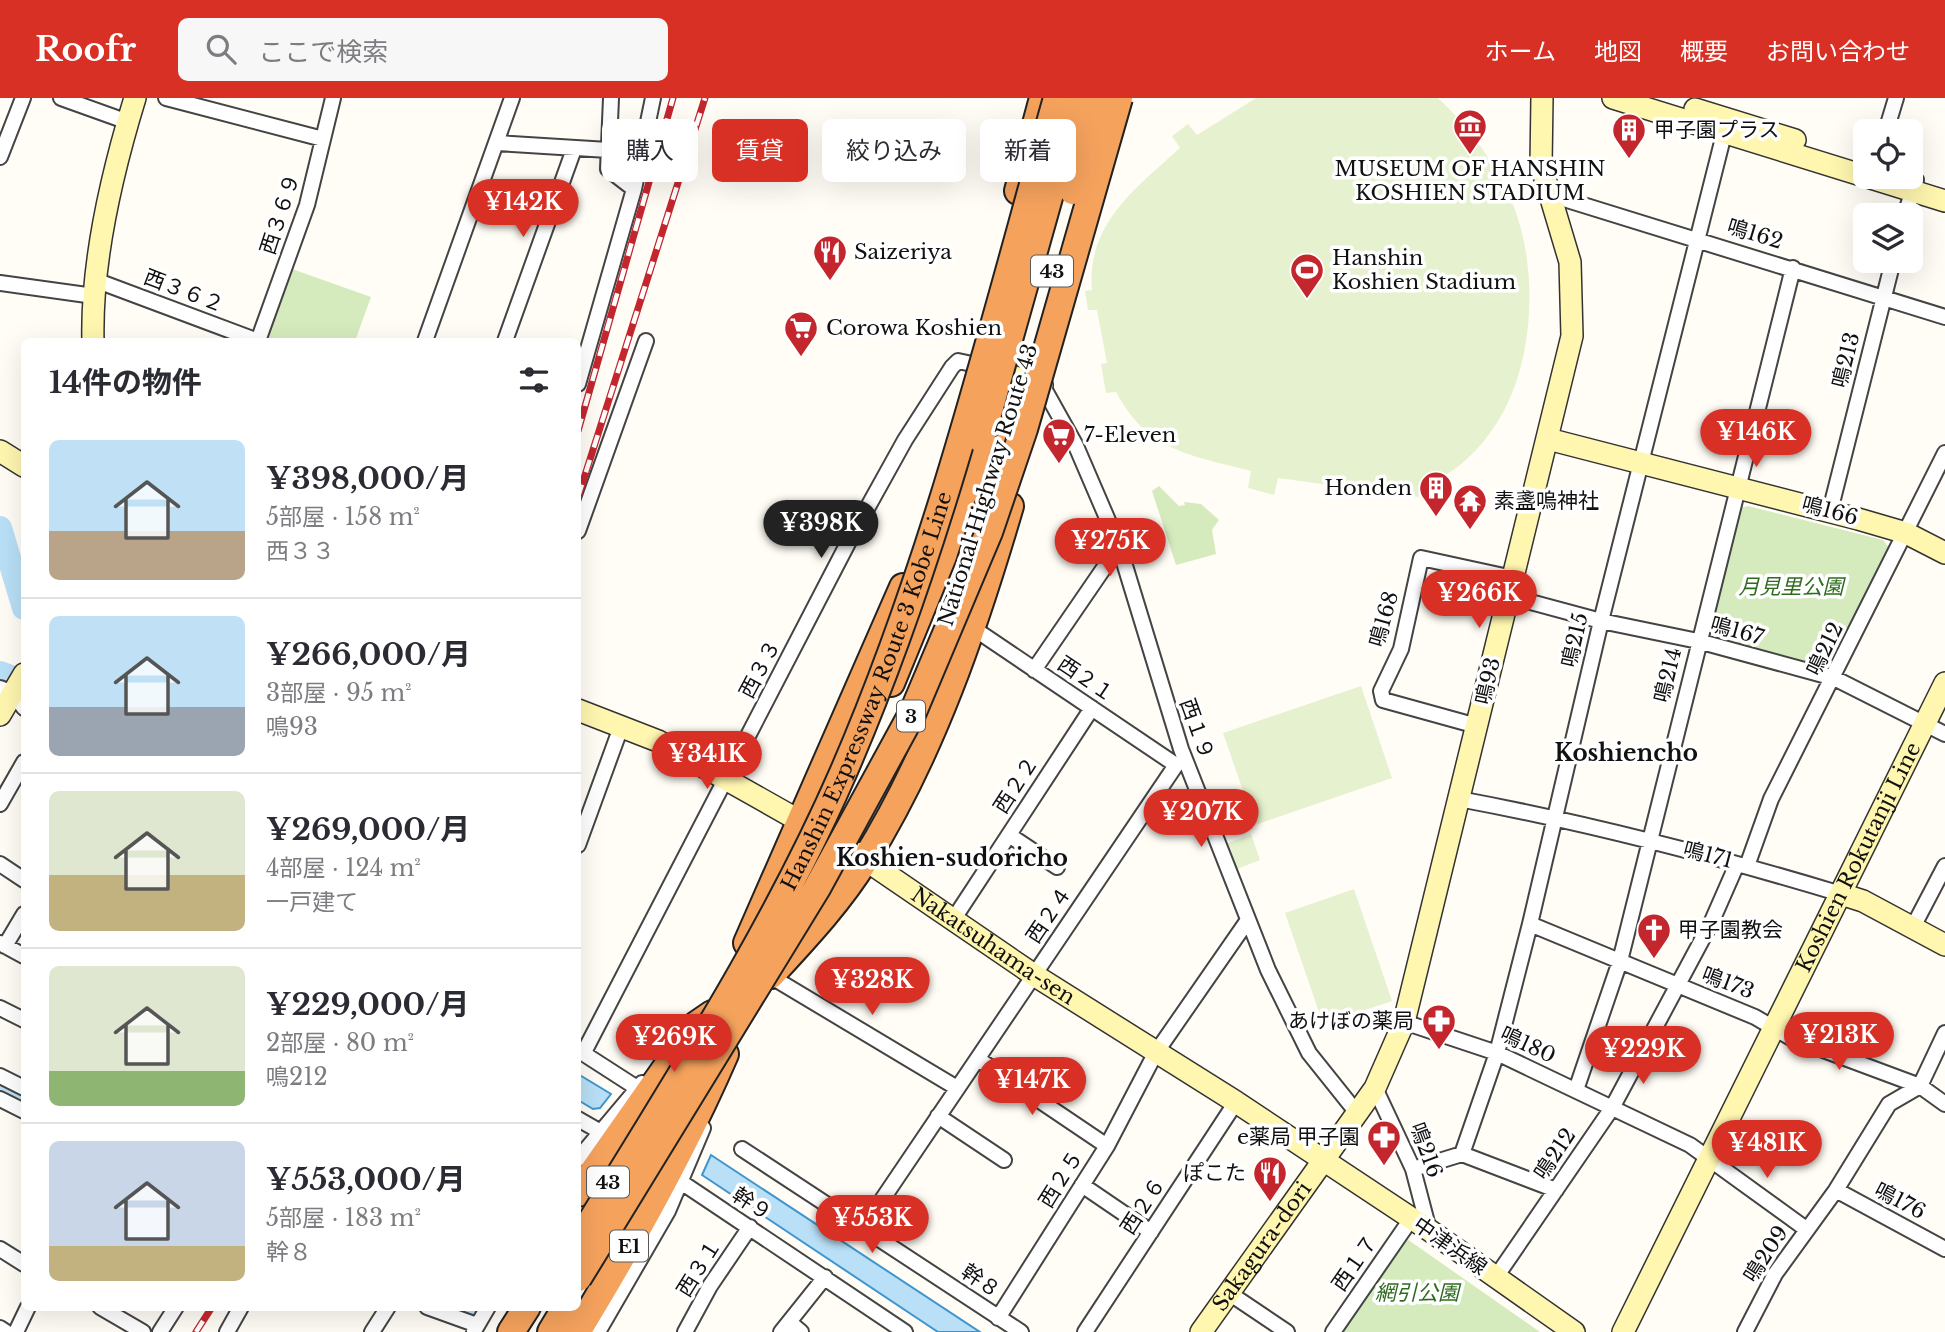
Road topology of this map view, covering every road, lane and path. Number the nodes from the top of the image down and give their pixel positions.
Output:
1 (23, 98) edge
2 (61, 98) edge
3 (135, 98) edge
4 (166, 98) edge
5 (333, 98) edge
6 (512, 98) edge
7 (611, 98) edge
8 (653, 98) edge
9 (1043, 98) edge
10 (1057, 98) edge
11 (1077, 98) edge
12 (1099, 98) edge
13 (1121, 98) edge
14 (1542, 98) edge
15 (1613, 98) edge
16 (1660, 98) edge
17 (1896, 98) edge
18 (1715, 118) edge
19 (610, 119) edge
20 (1890, 119) edge
21 (128, 122) junction
22 (323, 139) junction
23 (497, 143) junction
24 (574, 149) junction
25 (602, 150) edge
26 (0, 157) edge
27 (1853, 167) edge
28 (625, 182) edge
29 (1923, 187) edge
30 (634, 189) junction
31 (1944, 193) edge
32 (1552, 195) junction
33 (1697, 238) junction
34 (1793, 268) junction
35 (1890, 273) edge
36 (0, 283) edge
37 (95, 288) junction
38 (1883, 297) junction
39 (1945, 317) edge
40 (93, 338) edge
41 (249, 338) edge
42 (259, 338) edge
43 (426, 338) edge
44 (506, 338) edge
45 (646, 341) dead end
46 (972, 364) junction
47 (581, 374) edge
48 (1042, 385) junction
49 (1548, 439) junction
50 (993, 442) junction
51 (0, 451) edge
52 (1945, 453) edge
53 (1640, 463) junction
54 (21, 464) edge
55 (1739, 486) junction
56 (1830, 511) junction
57 (581, 523) edge
58 (1906, 533) junction
59 (1119, 546) junction
60 (1945, 553) edge
61 (1511, 587) junction
62 (1601, 621) junction
63 (974, 628) junction
64 (1698, 641) junction
65 (1034, 670) junction
66 (1834, 678) junction
67 (1945, 683) edge
68 (17, 688) edge
69 (1092, 708) junction
70 (581, 711) edge
71 (0, 716) edge
72 (1925, 723) junction
73 (1477, 726) junction
74 (621, 727) junction
75 (1945, 734) edge
76 (1182, 765) junction
77 (21, 767) edge
78 (726, 777) junction
79 (1459, 799) junction
80 (0, 804) edge
81 (1555, 817) junction
82 (810, 827) junction
83 (1009, 835) junction
84 (581, 837) edge
85 (1649, 839) junction
86 (856, 854) junction
87 (0, 864) edge
88 (1742, 865) junction
89 (1945, 866) edge
90 (1057, 867) dead end
91 (21, 873) edge
92 (1841, 894) junction
93 (21, 918) edge
94 (953, 919) junction
95 (1248, 920) junction
96 (1530, 924) junction
97 (1913, 926) junction
98 (3, 944) edge
99 (1945, 945) edge
100 (21, 954) edge
101 (1620, 961) junction
102 (1034, 975) junction
103 (770, 976) junction
104 (1678, 986) junction
105 (0, 1008) edge
106 (751, 1008) junction
107 (21, 1018) edge
108 (1404, 1022) junction
109 (1773, 1028) junction
110 (1945, 1032) edge
111 (581, 1050) edge
112 (1497, 1052) junction
113 (581, 1053) edge
114 (1155, 1054) junction
115 (978, 1059) junction
116 (0, 1076) edge
117 (21, 1086) edge
118 (1920, 1086) junction
119 (957, 1088) junction
120 (1375, 1088) junction
121 (1576, 1090) junction
122 (0, 1099) edge
123 (1236, 1102) junction
124 (1945, 1104) edge
125 (1612, 1108) junction
126 (21, 1110) edge
127 (633, 1113) junction
128 (1357, 1113) junction
129 (938, 1116) junction
130 (581, 1121) edge
131 (599, 1131) junction
132 (1107, 1146) junction
133 (742, 1150) dead end
134 (681, 1152) junction
135 (1462, 1154) junction
136 (581, 1155) edge
137 (1003, 1160) dead end
138 (1707, 1160) junction
139 (1324, 1163) junction
140 (1413, 1170) junction
141 (1082, 1185) junction
142 (581, 1189) edge
143 (1556, 1190) junction
144 (1836, 1190) junction
145 (1411, 1219) junction
146 (581, 1224) edge
147 (750, 1227) junction
148 (863, 1228) junction
149 (1807, 1229) junction
150 (1429, 1230) junction
151 (1151, 1232) junction
152 (581, 1238) edge
153 (0, 1249) edge
154 (1945, 1249) edge
155 (21, 1262) edge
156 (581, 1273) edge
157 (825, 1277) junction
158 (1496, 1277) junction
159 (581, 1284) edge
160 (1229, 1293) junction
161 (26, 1311) edge
162 (107, 1311) edge
163 (173, 1311) edge
164 (239, 1311) edge
165 (385, 1311) edge
166 (436, 1311) edge
167 (487, 1311) edge
168 (501, 1311) edge
169 (524, 1311) edge
170 (536, 1311) edge
171 (558, 1311) edge
172 (564, 1311) edge
173 (998, 1318) junction
174 (785, 1327) edge
175 (0, 1328) edge
176 (480, 1330) edge
177 (6, 1332) edge
178 (16, 1332) edge
179 (144, 1332) edge
180 (160, 1332) edge
181 (227, 1332) edge
182 (372, 1332) edge
183 (511, 1332) edge
184 (523, 1332) edge
185 (545, 1332) edge
186 (551, 1332) edge
187 (578, 1332) edge
188 (598, 1332) edge
189 (685, 1332) edge
190 (801, 1332) edge
191 (905, 1332) edge
192 (1021, 1332) edge
193 (1085, 1332) edge
194 (1201, 1332) edge
195 (1287, 1332) edge
196 (1333, 1332) edge
197 (1574, 1332) edge
198 (1623, 1332) edge
199 (1745, 1332) edge

1 - 26 street
2 - 21 street
3 - 21 street
4 - 22 street
5 - 22 street, 西３６９
6 - 23 street
7 - 19 street
8 - 30 street
9 - 46 highway
10 - 152 highway, Hanshin Expressway Route 3 Kobe Line / 3, bridge
11 - 50 highway, National Highway Route 43 / 43, bridge
12 - 50 highway, National Highway Route 43 / 43, bridge
13 - 48 highway
13 - 156 highway, Hanshin Expressway Route 3 Kobe Line / 3, bridge
14 - 32 street, 鳴93
15 - 18 street
16 - 18 street
17 - 20 street
18 - 27 street
18 - 33 street, 鳴215
21 - 37 street
22 - 42 street, 西３６９
23 - 24 street
23 - 43 street
24 - 25 street
24 - 44 street
28 - 30 street
29 - 31 street
30 - 47 street
32 - 33 street, 鳴162
32 - 49 street, 鳴93
33 - 34 street, 鳴162
33 - 53 street, 鳴215
34 - 38 street, 鳴162
34 - 55 street, 鳴214
35 - 38 street, 鳴213
36 - 37 street, 西３６２
37 - 40 street
37 - 41 street, 西３６２
38 - 39 street, 鳴162
38 - 56 street, 鳴213
45 - 57 street
46 - 48 street
46 - 78 street, 西３３
46 - 82 highway
48 - 59 street, 西１９
48 - 63 highway
49 - 53 street, 鳴166
49 - 61 street, 鳴93
50 - 82 highway, National Highway Route 43 / 43
50 - 86 highway, National Highway Route 43 / 43
51 - 54 street
52 - 58 street, 鳴212
53 - 55 street, 鳴166
53 - 62 street, 鳴215
55 - 56 street, 鳴166
55 - 64 street, 鳴214
56 - 58 street, 鳴166
58 - 60 street, 鳴166
58 - 66 street, 鳴212
59 - 65 street
59 - 76 street, 西１９
61 - 62 street, 鳴167
61 - 73 street, 鳴93
61 - 73 street, 鳴168
62 - 64 street, 鳴167
62 - 81 street, 鳴215
63 - 65 street, 西２１
63 - 86 highway
64 - 66 street, 鳴167
64 - 85 street, 鳴214
65 - 69 street, 西２１
66 - 72 street, 鳴167
66 - 88 street, 鳴212
67 - 72 street, Koshien Rokutanji Line
68 - 71 street
69 - 76 street, 西２１
69 - 83 street, 西２２
70 - 74 street, Nakatsuhama-sen
72 - 75 street, 鳴167
72 - 92 street, Koshien Rokutanji Line
73 - 79 street, 鳴93
74 - 78 street, Nakatsuhama-sen
74 - 84 street
76 - 95 street, 西１９
76 - 102 street, 西２４
77 - 80 street
78 - 82 street, Nakatsuhama-sen
78 - 111 street, 西３３
79 - 81 street, 鳴171
79 - 108 street, 鳴93
81 - 85 street, 鳴171
81 - 96 street, 鳴215
82 - 86 street, Nakatsuhama-sen
82 - 127 highway, 43
83 - 90 street
83 - 94 street, 西２２
85 - 88 street, 鳴171
85 - 101 street, 鳴214
86 - 94 street, Nakatsuhama-sen
86 - 103 highway
87 - 91 street
88 - 92 street, 鳴171
88 - 104 street, 鳴212
89 - 97 street
92 - 97 street, 鳴171
92 - 109 street, Koshien Rokutanji Line
93 - 98 street
94 - 102 street, Nakatsuhama-sen
95 - 114 street, 西２５
95 - 128 street, 西１９
96 - 101 street, 鳴173
96 - 112 street, 鳴215
97 - 99 street, 鳴171
98 - 100 street
101 - 104 street, 鳴173
101 - 121 street, 鳴214
102 - 114 street, Nakatsuhama-sen
102 - 115 street, 西２４
103 - 106 highway
103 - 119 street
104 - 109 street, 鳴173
104 - 125 street, 鳴212
105 - 107 street
106 - 134 street
106 - 134 highway, E1
108 - 112 street, 鳴180
108 - 120 street, 鳴93
109 - 118 street, 鳴173
109 - 138 street, Koshien Rokutanji Line
110 - 118 street
112 - 121 street, 鳴180
112 - 135 street, 鳴215
113 - 127 street
114 - 123 street, Nakatsuhama-sen
114 - 132 street, 西２５
115 - 119 street, 西２４
115 - 132 street
116 - 117 street
118 - 124 street, 鳴173
118 - 144 street, 鳴209
119 - 129 street, 西２４
120 - 128 street, 鳴93
120 - 140 street, 鳴216
121 - 125 street, 鳴180
122 - 126 street
123 - 139 street, Nakatsuhama-sen
123 - 151 street, 西２６
125 - 138 street, 鳴180
125 - 143 street, 鳴212
127 - 131 street
127 - 142 highway
127 - 146 highway, 43
128 - 139 street, 鳴93
129 - 137 street
129 - 148 street, 西２４
130 - 131 street
131 - 136 street
132 - 141 street, 西２５
133 - 148 street, 幹８
134 - 147 street, 幹９
134 - 159 highway, 43
134 - 187 highway, E1
134 - 188 street
135 - 140 street
135 - 143 street
138 - 149 street, 鳴180
138 - 198 street, Koshien Rokutanji Line
139 - 145 street, 中津浜線
139 - 160 street, Sakagura-dori
140 - 150 street, 鳴216
141 - 151 street
141 - 173 street, 西２５
143 - 158 street, 鳴212
144 - 149 street, 鳴209
144 - 154 street, 鳴176
145 - 150 street, 中津浜線
145 - 196 street, 西１７
147 - 157 street, 幹９
147 - 189 street, 西３１
148 - 173 street, 幹８
149 - 199 street, 鳴209
150 - 158 street, 中津浜線
151 - 193 street, 西２６
153 - 155 street
157 - 174 street
157 - 191 street, 幹９
158 - 197 street, 中津浜線
160 - 194 street, Sakagura-dori
160 - 195 street
161 - 178 street
162 - 179 street
163 - 180 street
164 - 181 street
165 - 182 street
166 - 176 street
167 - 176 street
168 - 176 highway
169 - 183 highway
170 - 184 highway
171 - 185 highway
172 - 186 highway
173 - 192 street, 幹８
174 - 190 street
175 - 177 street

